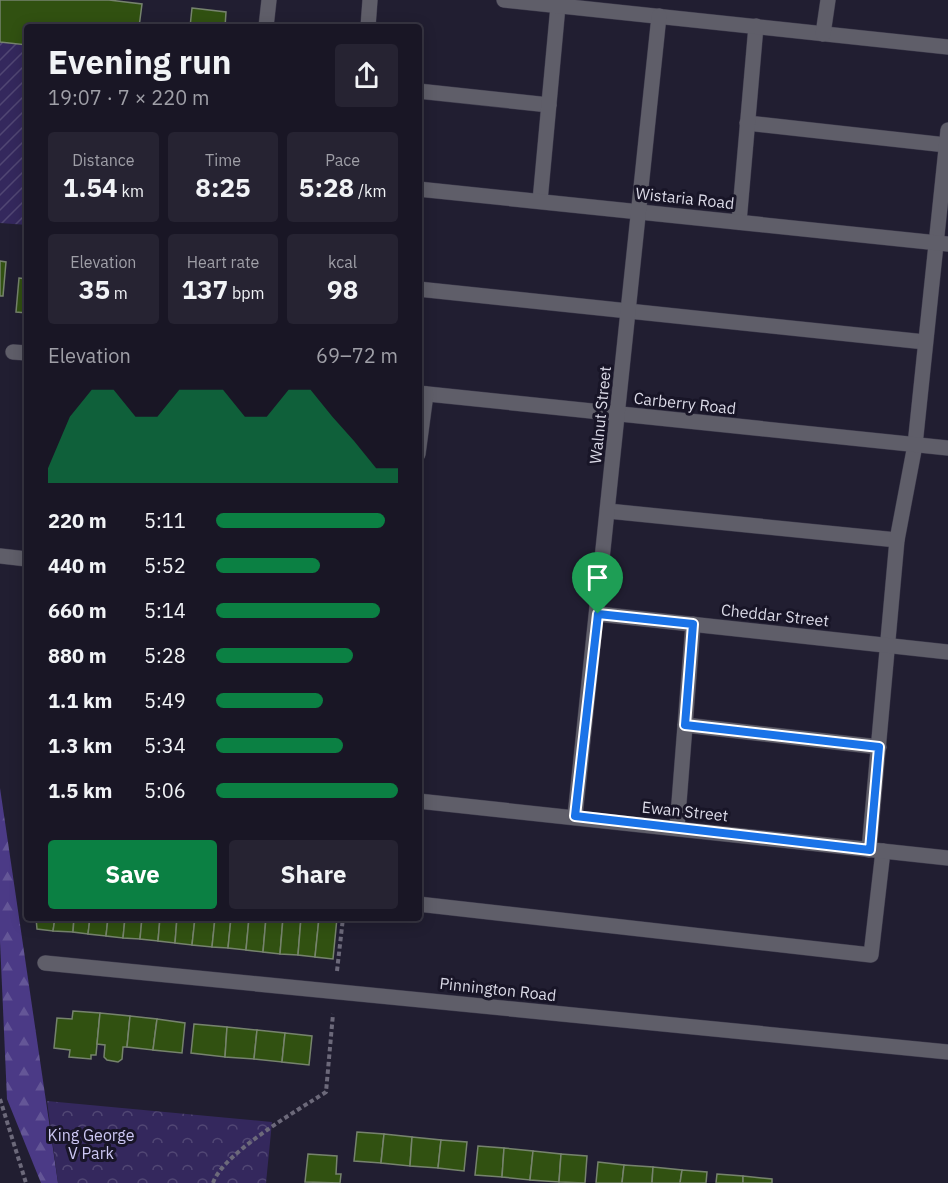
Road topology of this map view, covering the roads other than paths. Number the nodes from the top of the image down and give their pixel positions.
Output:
1 (269, 0) edge
2 (370, 0) edge
3 (504, 0) edge
4 (828, 0) edge
5 (558, 6) junction
6 (659, 16) junction
7 (266, 24) edge
8 (368, 24) edge
9 (756, 26) junction
10 (823, 34) junction
11 (948, 47) edge
12 (422, 91) edge
13 (549, 105) junction
14 (747, 123) junction
15 (948, 130) edge
16 (946, 146) junction
17 (422, 189) edge
18 (540, 201) junction
19 (640, 212) junction
20 (739, 222) junction
21 (941, 244) edge
22 (422, 289) edge
23 (629, 310) junction
24 (925, 342) junction
25 (422, 394) edge
26 (618, 414) junction
27 (915, 445) junction
28 (948, 448) edge
29 (608, 511) junction
30 (897, 540) junction
31 (0, 556) edge
32 (24, 558) edge
33 (598, 614) junction
34 (693, 624) junction
35 (888, 645) junction
36 (948, 652) edge
37 (685, 725) junction
38 (879, 747) junction
39 (422, 801) edge
40 (575, 816) junction
41 (677, 828) junction
42 (876, 850) junction
43 (948, 858) edge
44 (422, 904) edge
45 (45, 963) dead end
46 (948, 1052) edge

1 - 7 street
2 - 8 street
3 - 5 street
4 - 10 street
5 - 6 street
5 - 13 street
6 - 9 street
6 - 19 street, Walnut Street
9 - 10 street
9 - 14 street
10 - 11 street
12 - 13 street
13 - 18 street
14 - 16 street
14 - 20 street
15 - 16 street
16 - 21 street
17 - 18 street, Wistaria Road
18 - 19 street, Wistaria Road
19 - 20 street, Wistaria Road
19 - 23 street, Walnut Street
20 - 21 street, Wistaria Road
21 - 24 street
22 - 23 street
23 - 24 street
23 - 26 street, Walnut Street
24 - 27 street
25 - 26 street, Carberry Road
26 - 27 street, Carberry Road
26 - 29 street, Walnut Street
27 - 28 street, Carberry Road
27 - 30 street
29 - 30 street
29 - 33 street, Walnut Street
30 - 35 street
31 - 32 street
33 - 34 street, Cheddar Street
33 - 40 street, Walnut Street
34 - 35 street, Cheddar Street
34 - 37 street
35 - 36 street, Cheddar Street
35 - 38 street
37 - 38 street
37 - 41 street
38 - 42 street
39 - 40 street, Ewan Street
40 - 41 street, Ewan Street
41 - 42 street, Ewan Street
42 - 43 street, Ewan Street
42 - 44 street
45 - 46 street, Pinnington Road

